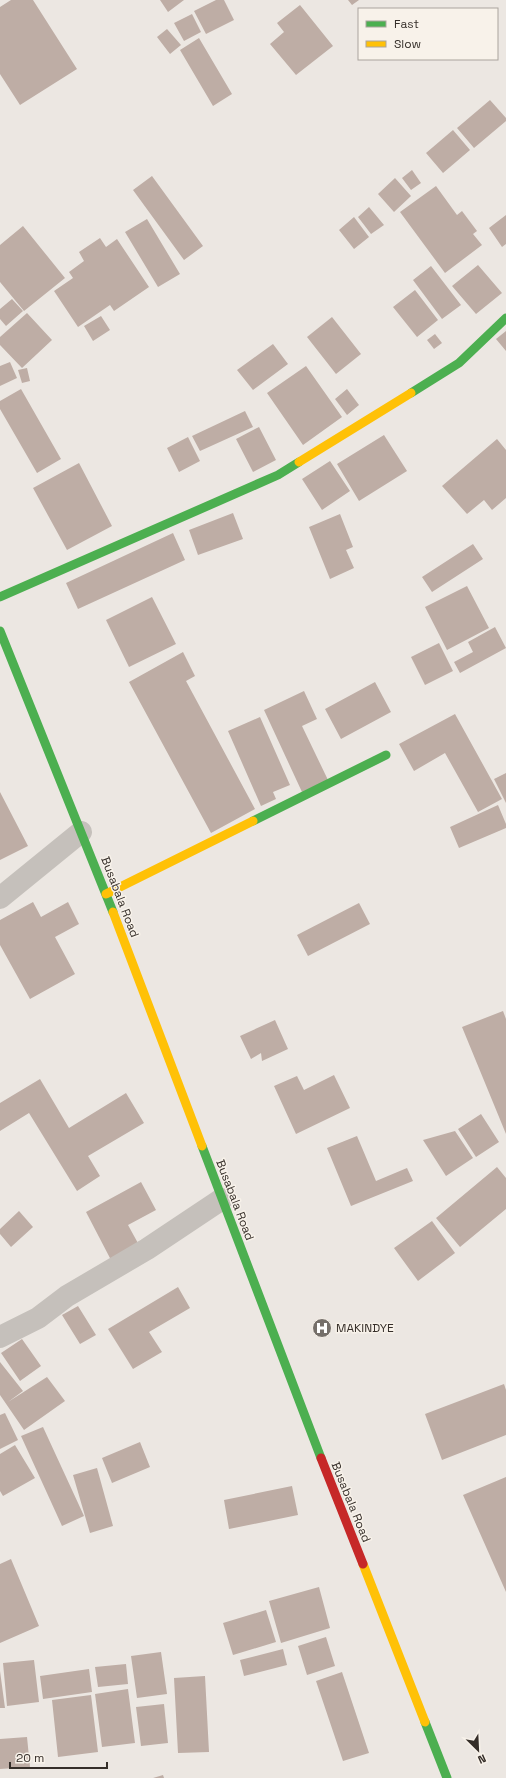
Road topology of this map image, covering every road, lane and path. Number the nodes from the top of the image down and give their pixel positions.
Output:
1 (506, 318) edge
2 (0, 598) edge
3 (0, 631) edge
4 (386, 755) dead end
5 (81, 832) junction
6 (106, 894) junction
7 (0, 898) edge
8 (222, 1199) junction
9 (0, 1337) edge
10 (446, 1778) edge

1 - 2 street
3 - 5 street, Busabala Road
4 - 6 street
5 - 6 street, Busabala Road
5 - 7 street
6 - 8 street, Busabala Road
8 - 9 street
8 - 10 street, Busabala Road

